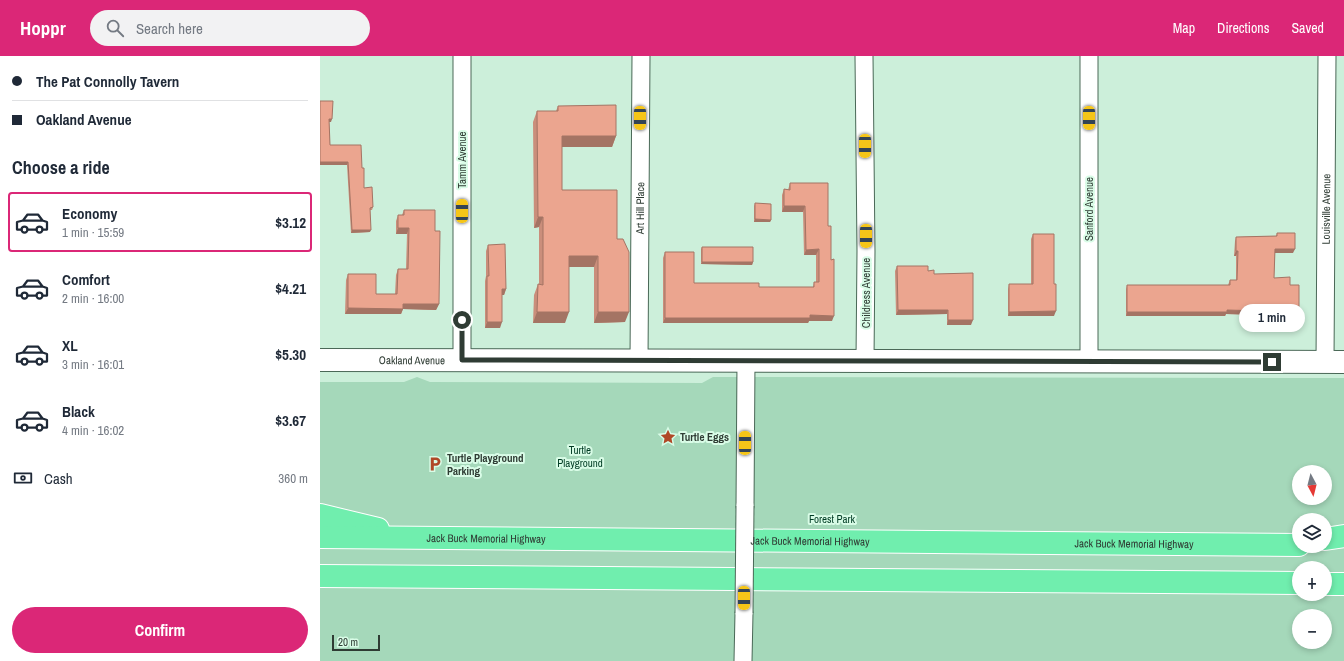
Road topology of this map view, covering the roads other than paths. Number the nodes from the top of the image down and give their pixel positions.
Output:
1 (462, 56) edge
2 (641, 56) edge
3 (864, 56) edge
4 (1089, 56) edge
5 (1327, 56) edge
6 (320, 360) edge
7 (462, 360) junction
8 (638, 361) junction
9 (746, 361) junction
10 (865, 361) junction
11 (1089, 362) junction
12 (1334, 362) edge
13 (320, 515) edge
14 (1344, 536) edge
15 (320, 537) edge
16 (410, 538) junction
17 (1332, 538) edge
18 (1292, 544) edge
19 (1332, 545) edge
20 (1344, 545) edge
21 (320, 576) edge
22 (1292, 583) edge
23 (1332, 584) edge
24 (1344, 584) edge
25 (743, 661) edge

1 - 7 street, Tamm Avenue
2 - 8 street, Art Hill Place
3 - 10 street, Childress Avenue
4 - 11 street, Sanford Avenue
5 - 12 street, Louisville Avenue
6 - 7 street, Oakland Avenue
7 - 8 street, Oakland Avenue
8 - 9 street, Oakland Avenue
9 - 10 street, Oakland Avenue
9 - 25 street, bridge
10 - 11 street, Oakland Avenue
11 - 12 street, Oakland Avenue
13 - 16 highway
14 - 17 highway
15 - 16 highway, Jack Buck Memorial Highway
16 - 18 highway, Jack Buck Memorial Highway
19 - 20 highway
21 - 22 highway
23 - 24 highway

